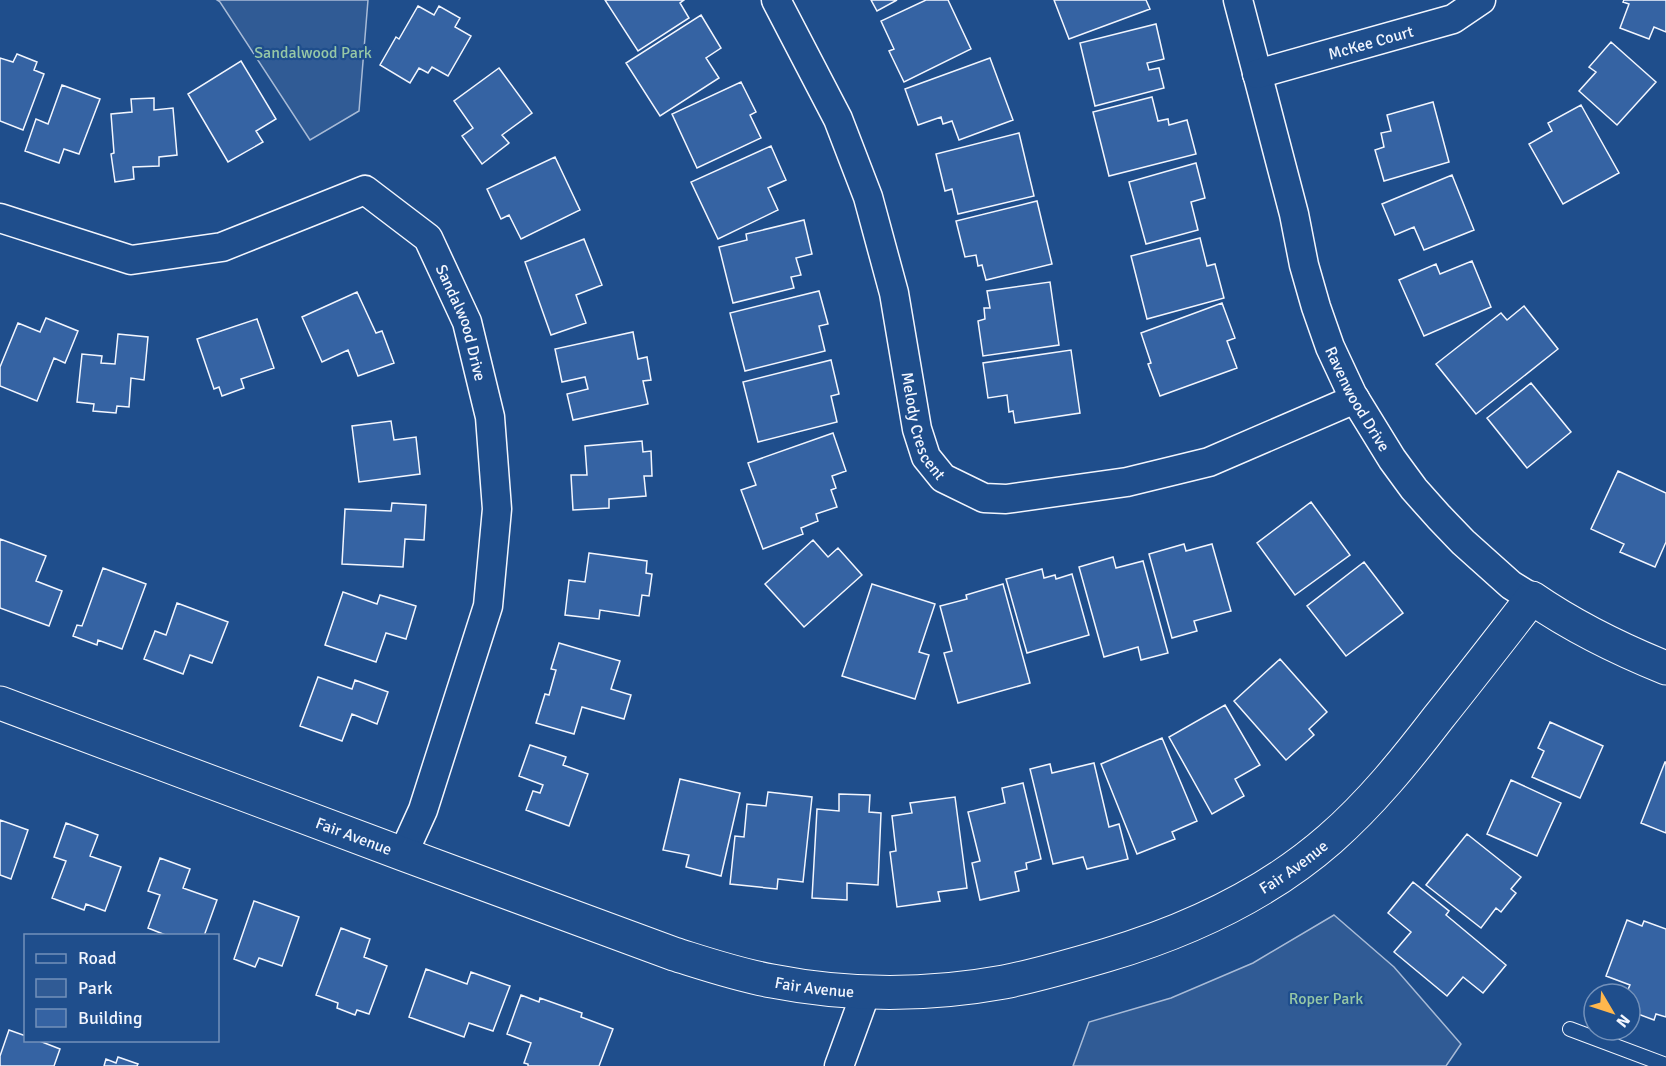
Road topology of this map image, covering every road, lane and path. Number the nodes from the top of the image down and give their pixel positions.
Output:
1 (776, 0) edge
2 (1238, 0) edge
3 (1481, 0) edge
4 (1257, 74) junction
5 (0, 218) edge
6 (1355, 399) junction
7 (1532, 598) junction
8 (1666, 668) edge
9 (0, 703) edge
10 (403, 854) junction
11 (866, 992) junction
12 (1570, 1029) dead end
13 (1666, 1065) edge
14 (839, 1066) edge

1 - 6 street, Melody Crescent
2 - 4 street, Ravenwood Drive
3 - 4 street, McKee Court
4 - 6 street, Ravenwood Drive
5 - 10 street, Sandalwood Drive
6 - 7 street, Ravenwood Drive
7 - 8 street, Ravenwood Drive
7 - 11 street, Fair Avenue
9 - 10 street, Fair Avenue
10 - 11 street, Fair Avenue
11 - 14 street
12 - 13 lane

